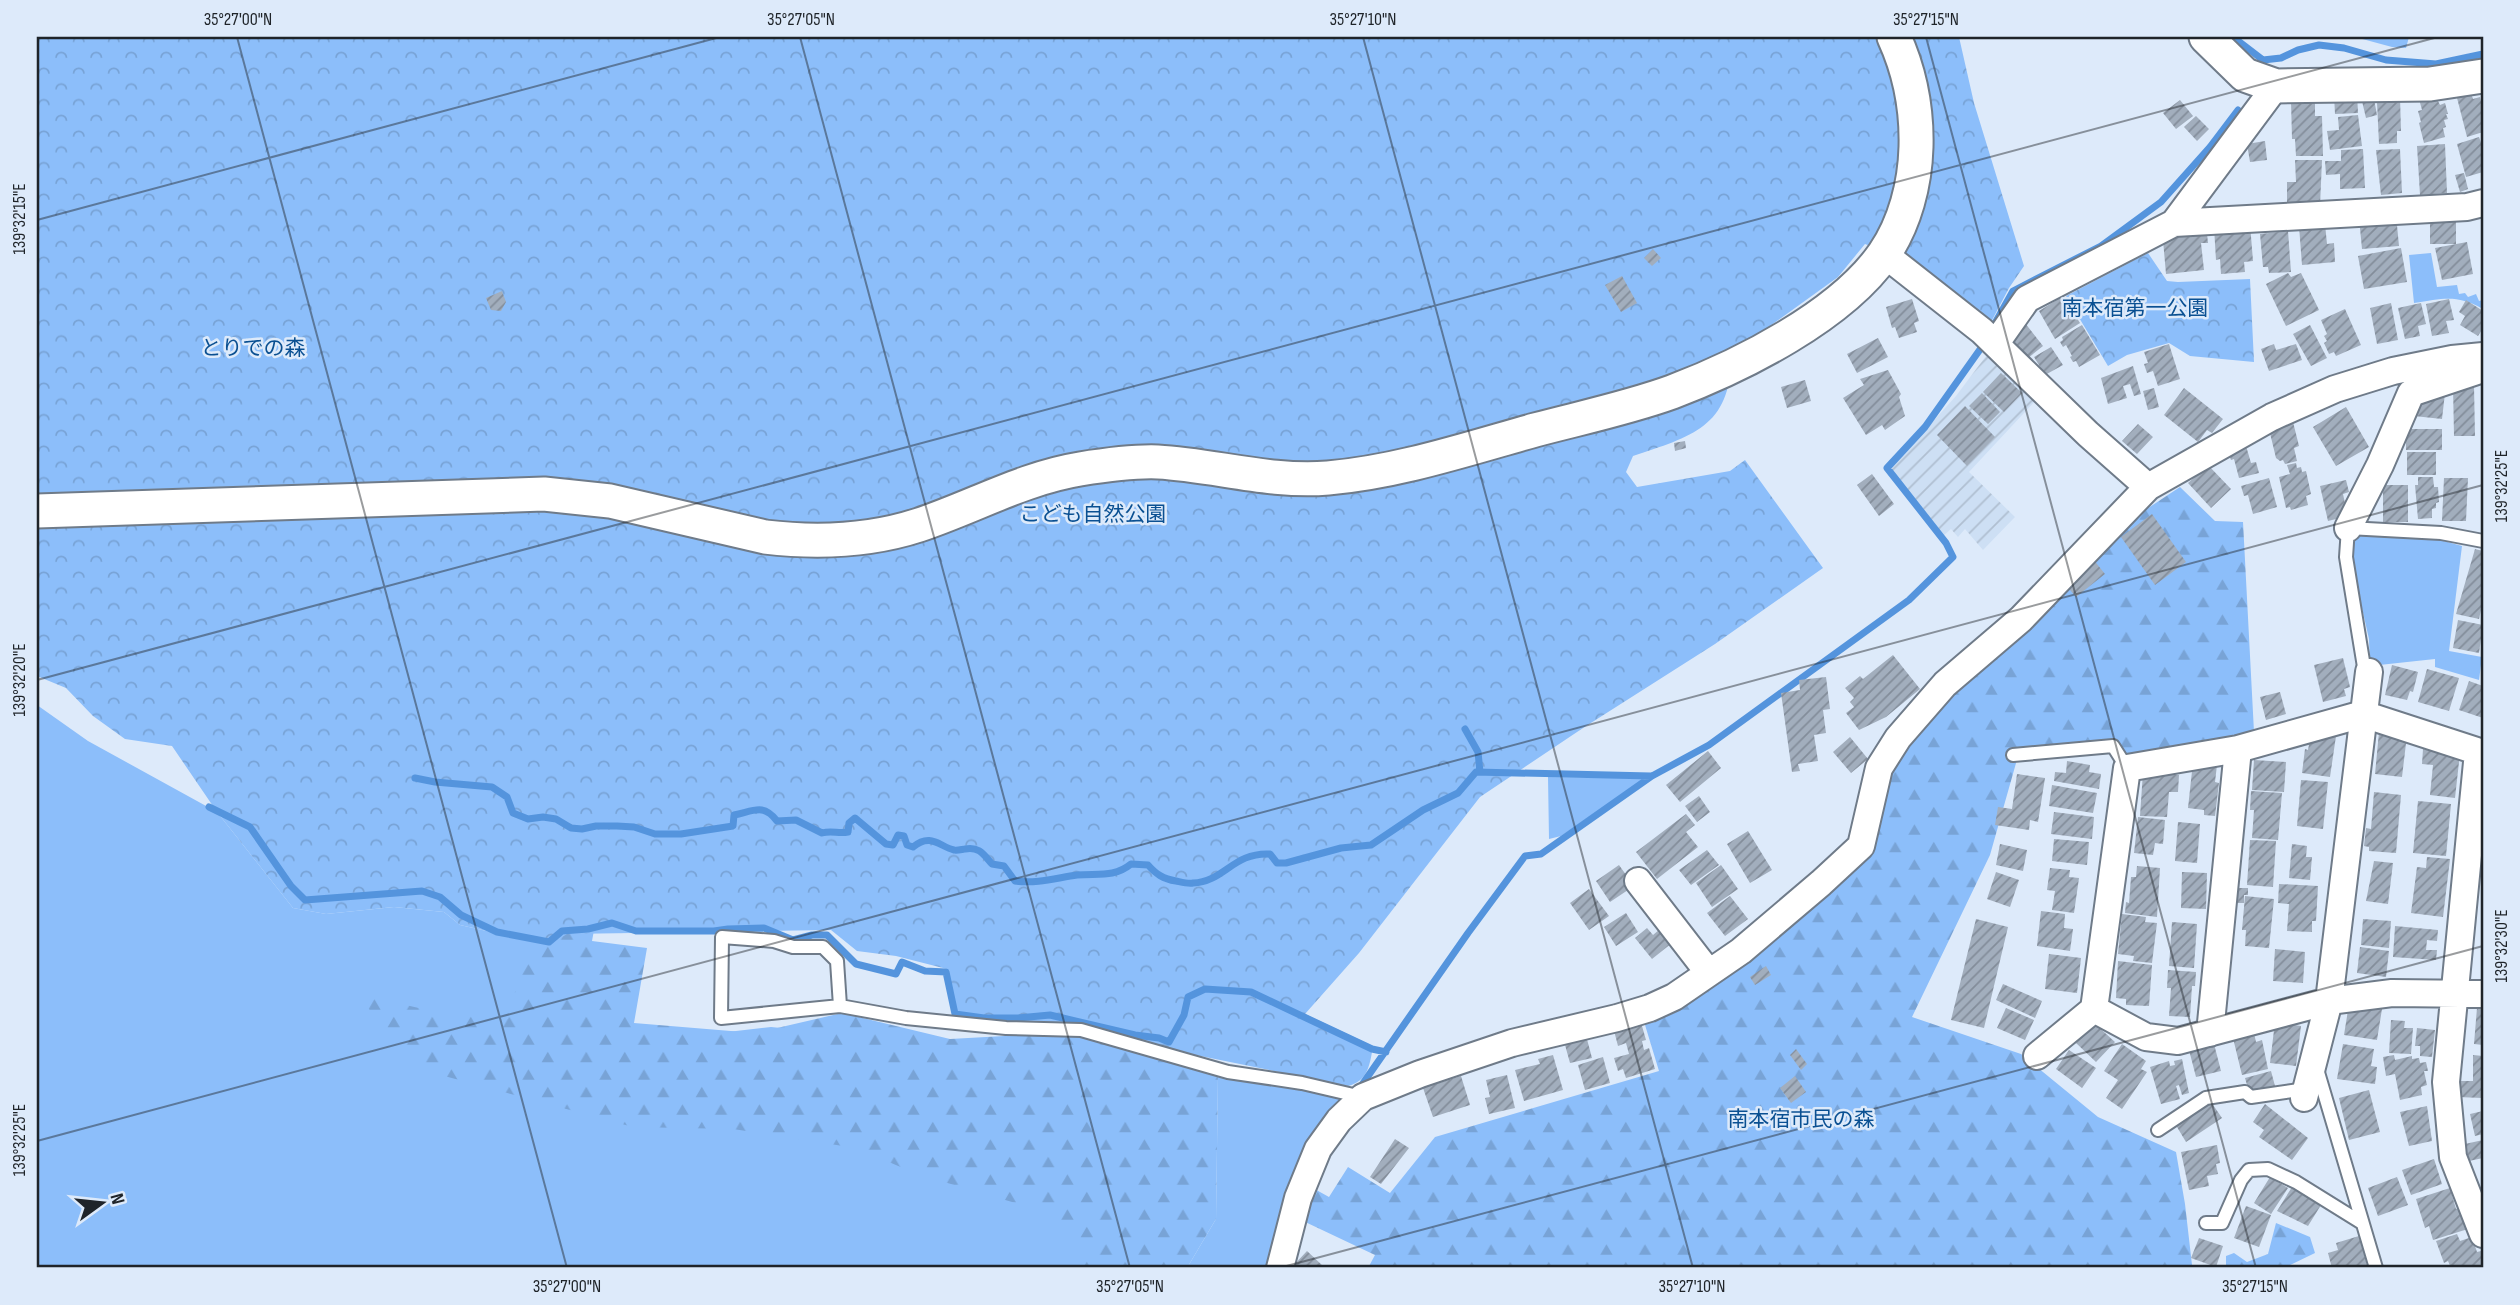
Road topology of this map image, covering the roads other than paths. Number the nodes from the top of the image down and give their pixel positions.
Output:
1 (1894, 37) edge
2 (2206, 37) edge
3 (2483, 76) edge
4 (2276, 86) junction
5 (2483, 203) edge
6 (2174, 223) junction
7 (1884, 254) junction
8 (1989, 337) junction
9 (2483, 356) edge
10 (2483, 369) edge
11 (2148, 487) junction
12 (37, 511) edge
13 (2348, 528) junction
14 (2483, 541) edge
15 (2369, 672) joint
16 (2362, 714) junction
17 (2238, 749) junction
18 (2481, 752) edge
19 (2013, 755) dead end
20 (2126, 768) junction
21 (1638, 881) dead end
22 (1709, 973) junction
23 (2453, 992) junction
24 (2483, 994) edge
25 (2329, 1001) junction
26 (840, 1006) junction
27 (2094, 1009) junction
28 (2210, 1033) junction
29 (2315, 1055) junction
30 (2036, 1056) dead end
31 (2305, 1093) joint
32 (1363, 1097) junction
33 (2158, 1130) dead end
34 (2206, 1223) dead end
35 (2362, 1223) junction
36 (2483, 1234) edge
37 (1280, 1268) edge
38 (2376, 1268) edge

1 - 7 street
2 - 4 street
3 - 4 street
4 - 6 street
5 - 6 street
6 - 8 street
7 - 8 street
7 - 12 street
8 - 11 street
9 - 11 street
10 - 13 street
11 - 22 street
13 - 14 lane
13 - 15 lane
15 - 16 street
16 - 17 street
16 - 18 street
16 - 25 street
17 - 20 street
17 - 28 street
18 - 23 street
19 - 20 lane
20 - 27 street
21 - 22 street
22 - 32 street
23 - 24 street
23 - 25 street
23 - 36 street
25 - 28 street
25 - 29 street
26 - 26 lane
26 - 32 lane
27 - 28 street
27 - 30 street
29 - 31 street
29 - 35 lane
31 - 33 lane
32 - 37 street
34 - 35 lane
35 - 38 lane

